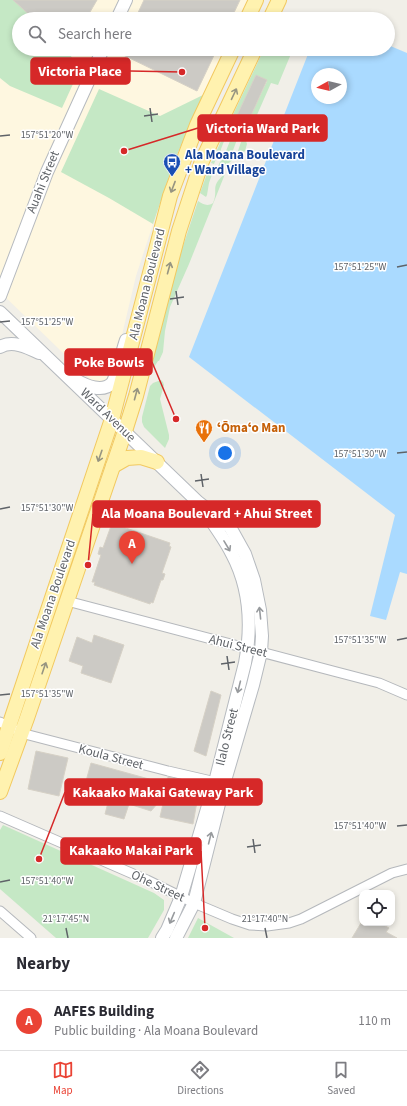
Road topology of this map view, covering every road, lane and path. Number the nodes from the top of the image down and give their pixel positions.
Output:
1 (126, 0) edge
2 (256, 0) edge
3 (279, 0) edge
4 (120, 12) edge
5 (251, 12) edge
6 (273, 12) edge
7 (100, 56) edge
8 (230, 56) edge
9 (252, 56) edge
10 (14, 257) junction
11 (0, 269) edge
12 (148, 278) junction
13 (0, 296) edge
14 (0, 312) edge
15 (0, 347) edge
16 (57, 366) junction
17 (112, 419) junction
18 (125, 431) junction
19 (156, 462) junction
20 (113, 466) junction
21 (198, 502) junction
22 (67, 601) junction
23 (248, 649) junction
24 (261, 652) junction
25 (407, 695) edge
26 (4, 724) edge
27 (21, 733) junction
28 (0, 753) edge
29 (220, 783) junction
30 (0, 792) edge
31 (0, 816) edge
32 (407, 869) edge
33 (181, 897) junction
34 (194, 903) junction
35 (0, 911) edge
36 (31, 938) edge
37 (162, 938) edge
38 (176, 938) edge

1 - 4 street
2 - 5 main road
3 - 6 main road
7 - 10 street, Auahi Street
8 -> 12 main road, Ala Moana Boulevard
18 -> 9 main road, Ala Moana Boulevard
10 - 11 street
10 - 13 street, Auahi Street
12 - 16 street
12 - 17 main road, Ala Moana Boulevard
14 - 16 street, Ward Avenue
15 - 16 street
16 - 17 street, Ward Avenue
17 - 18 street, Ward Avenue
17 -> 26 main road, Ala Moana Boulevard
18 - 19 street, Ward Avenue
18 - 20 main road, Ala Moana Boulevard
19 - 20 main road
19 - 21 street, Ward Avenue
20 - 22 main road, Ala Moana Boulevard
21 -> 23 street, Ward Avenue
24 -> 21 street, Ward Avenue
22 - 23 street, Ahui Street
27 -> 22 main road, Ala Moana Boulevard
23 - 24 street, Ahui Street
23 -> 29 street, Ilalo Street
24 - 25 street, Ahui Street
24 - 29 street, Ilalo Street
26 - 27 street, Koula Street
26 - 28 main road, Ala Moana Boulevard
27 - 29 street, Koula Street
27 - 30 main road, Ala Moana Boulevard
29 - 33 street, Ilalo Street
34 -> 29 street, Ilalo Street
31 - 33 street, Ohe Street
32 - 34 street, Ohe Street
33 - 34 street, Ohe Street
33 -> 37 street, Ilalo Street
34 - 38 street, Ilalo Street
35 - 36 street

